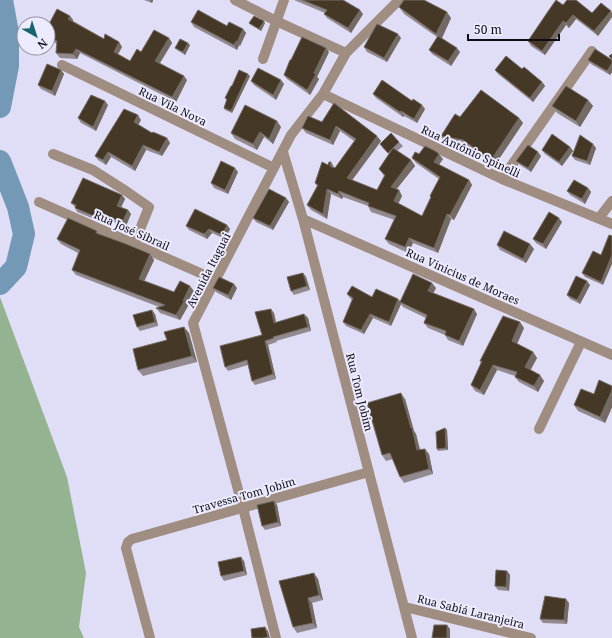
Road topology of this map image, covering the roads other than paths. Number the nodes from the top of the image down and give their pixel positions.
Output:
1 (235, 0) edge
2 (284, 0) edge
3 (399, 0) edge
4 (276, 21) junction
5 (592, 52) edge
6 (346, 53) junction
7 (263, 59) dead end
8 (62, 65) dead end
9 (323, 94) junction
10 (283, 152) junction
11 (53, 154) dead end
12 (274, 168) junction
13 (502, 179) junction
14 (612, 201) edge
15 (39, 202) dead end
16 (599, 218) junction
17 (303, 219) junction
18 (612, 224) edge
19 (134, 244) junction
20 (216, 280) junction
21 (581, 342) junction
22 (612, 355) edge
23 (539, 429) dead end
24 (369, 472) junction
25 (243, 508) junction
26 (405, 606) junction
27 (150, 638) edge
28 (276, 638) edge
29 (412, 638) edge
30 (531, 638) edge

1 - 4 street
2 - 4 street
3 - 6 street, Avenida Itaguai
4 - 6 street
4 - 7 street
5 - 13 street
6 - 9 street, Avenida Itaguai
8 - 12 street, Rua Vila Nova
9 - 10 street, Avenida Itaguai
9 - 13 street, Rua Antônio Spinelli
10 - 12 street, Avenida Itaguai
10 - 17 street, Rua Tom Jobim
11 - 19 street
12 - 20 street, Avenida Itaguai
13 - 16 street, Rua Antônio Spinelli
14 - 16 street
15 - 19 street, Rua José Sibrail
16 - 18 street, Rua Antônio Spinelli
17 - 21 street, Rua Vinicius de Moraes
17 - 24 street, Rua Tom Jobim
19 - 20 street, Rua José Sibrail
20 - 25 street, Avenida Itaguai
21 - 22 street, Rua Vinicius de Moraes
21 - 23 street
24 - 25 street, Travessa Tom Jobim
24 - 26 street, Rua Tom Jobim
25 - 27 street, Travessa Tom Jobim
25 - 28 street, Avenida Itaguai
26 - 29 street, Rua Tom Jobim
26 - 30 street, Rua Sabiá Laranjeira

